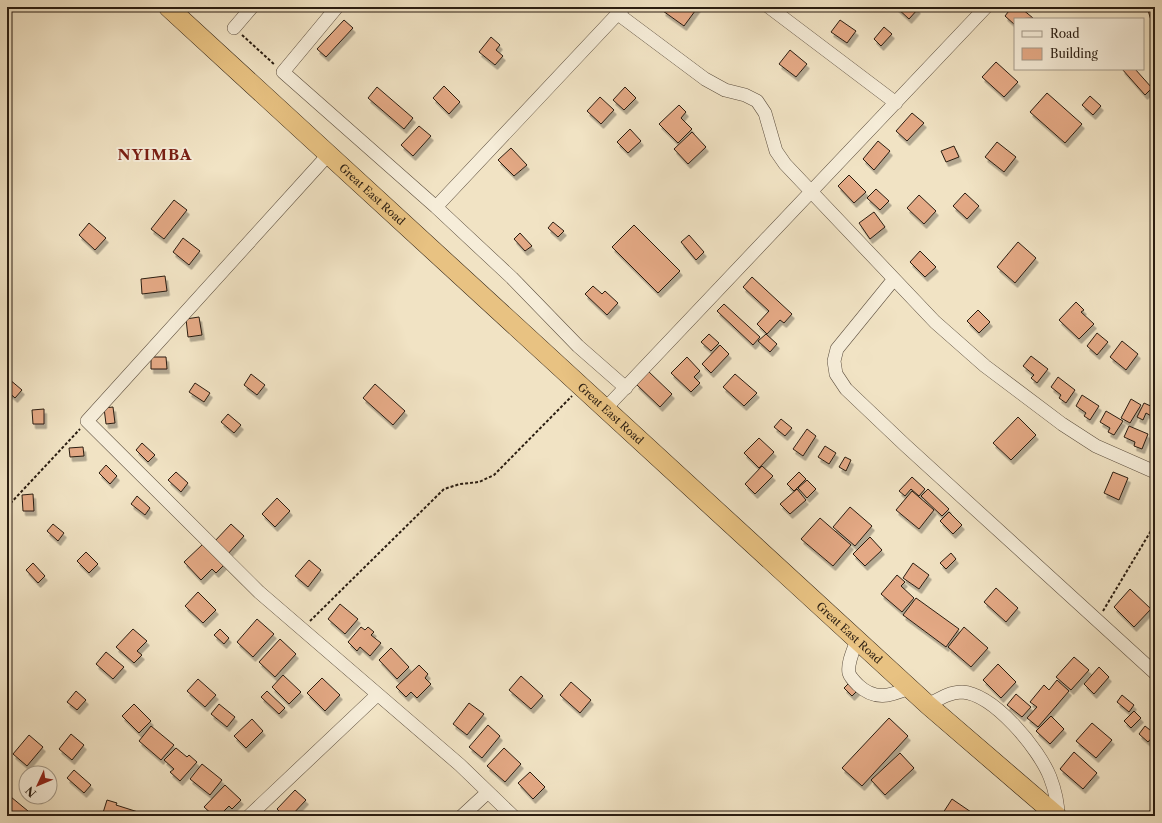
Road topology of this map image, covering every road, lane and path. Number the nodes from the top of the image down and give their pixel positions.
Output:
1 (168, 7) edge
2 (252, 7) edge
3 (337, 7) edge
4 (769, 7) edge
5 (986, 7) edge
6 (621, 10) edge
7 (234, 28) joint
8 (283, 72) junction
9 (896, 103) junction
10 (328, 155) junction
11 (812, 192) junction
12 (436, 207) junction
13 (894, 279) junction
14 (581, 387) junction
15 (626, 388) junction
16 (605, 409) junction
17 (87, 421) junction
18 (1155, 472) edge
19 (7, 507) edge
20 (1155, 524) edge
21 (1098, 620) junction
22 (301, 629) junction
23 (857, 640) junction
24 (1155, 673) edge
25 (909, 688) junction
26 (377, 695) junction
27 (928, 705) junction
28 (488, 792) junction
29 (249, 816) edge
30 (462, 816) edge
31 (513, 816) edge
32 (1058, 816) edge

1 - 10 highway, Great East Road
2 - 7 street
3 - 8 street
4 - 9 street
5 - 9 street
6 - 11 street
6 - 12 street
7 - 8 path
8 - 12 street
9 - 11 street
10 - 14 highway, Great East Road
10 - 17 street
11 - 13 street
11 - 15 street
12 - 15 street
13 - 18 street
13 - 21 street
14 - 16 highway, Great East Road
14 - 22 path
15 - 16 street
16 - 23 highway, Great East Road
17 - 19 path
17 - 22 street
20 - 21 path
21 - 24 street
22 - 26 street
23 - 25 highway, Great East Road
23 - 25 street
25 - 27 highway, Great East Road
26 - 28 street
26 - 29 street
27 - 32 highway, Great East Road
27 - 32 street
28 - 30 street
28 - 31 street

